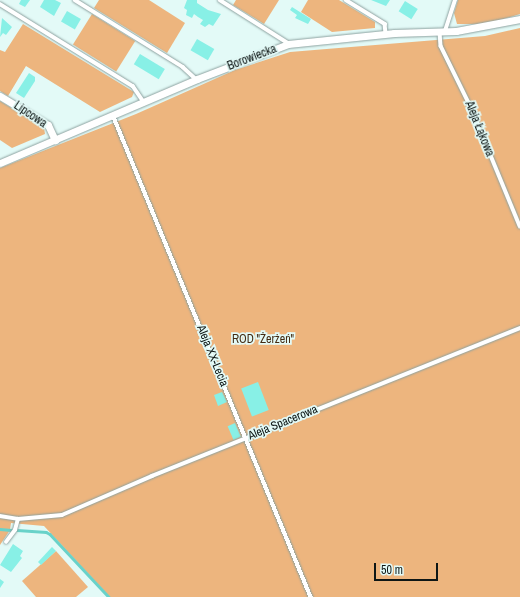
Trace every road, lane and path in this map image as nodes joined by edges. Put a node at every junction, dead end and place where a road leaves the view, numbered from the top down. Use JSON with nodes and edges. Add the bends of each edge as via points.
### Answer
{"nodes":[{"id":1,"x":75,"y":0,"type":"edge"},
{"id":2,"x":220,"y":0,"type":"edge"},
{"id":3,"x":346,"y":0,"type":"edge"},
{"id":4,"x":455,"y":0,"type":"edge"},
{"id":5,"x":0,"y":4,"type":"edge"},
{"id":6,"x":520,"y":19,"type":"edge"},
{"id":7,"x":443,"y":32,"type":"junction"},
{"id":8,"x":386,"y":34,"type":"junction"},
{"id":9,"x":288,"y":44,"type":"junction"},
{"id":10,"x":197,"y":79,"type":"junction"},
{"id":11,"x":0,"y":96,"type":"edge"},
{"id":12,"x":144,"y":102,"type":"junction"},
{"id":13,"x":113,"y":116,"type":"junction"},
{"id":14,"x":55,"y":140,"type":"junction"},
{"id":15,"x":0,"y":163,"type":"edge"},
{"id":16,"x":520,"y":226,"type":"edge"},
{"id":17,"x":520,"y":328,"type":"edge"},
{"id":18,"x":246,"y":438,"type":"junction"},
{"id":19,"x":0,"y":516,"type":"edge"},
{"id":20,"x":18,"y":519,"type":"junction"},
{"id":21,"x":6,"y":542,"type":"dead end"},
{"id":22,"x":311,"y":597,"type":"edge"}],
"edges":[{"from":1,"to":10,"type":"lane","via":[[183,67]]},
{"from":2,"to":9,"type":"lane"},
{"from":3,"to":8,"type":"lane","via":[[385,24]]},
{"from":4,"to":7,"type":"lane"},
{"from":5,"to":12,"type":"lane","via":[[133,86]]},
{"from":6,"to":7,"type":"street","name":"Borowiecka"},
{"from":7,"to":8,"type":"street","name":"Borowiecka"},
{"from":7,"to":16,"type":"lane","name":"Aleja Łąkowa","via":[[441,46],[471,107]]},
{"from":8,"to":9,"type":"street","name":"Borowiecka"},
{"from":9,"to":10,"type":"street","name":"Borowiecka"},
{"from":10,"to":12,"type":"street","name":"Borowiecka"},
{"from":11,"to":14,"type":"street","name":"Lipcowa","via":[[48,126]]},
{"from":12,"to":13,"type":"street","name":"Borowiecka"},
{"from":13,"to":14,"type":"street","name":"Borowiecka"},
{"from":13,"to":18,"type":"lane","name":"Aleja XX-Lecia"},
{"from":14,"to":15,"type":"street","name":"Borowiecka"},
{"from":17,"to":18,"type":"lane","name":"Aleja Spacerowa"},
{"from":18,"to":20,"type":"lane","name":"Aleja Spacerowa","via":[[62,515]]},
{"from":18,"to":22,"type":"lane","name":"Aleja XX-Lecia"},
{"from":19,"to":20,"type":"lane","name":"Aleja Spacerowa"},
{"from":20,"to":21,"type":"lane","via":[[15,530]]}]}
